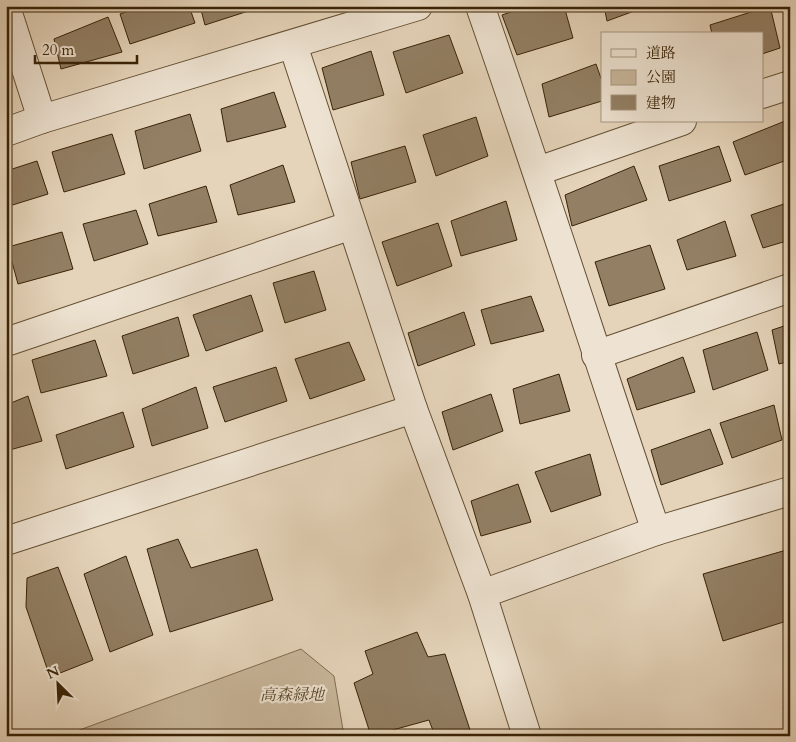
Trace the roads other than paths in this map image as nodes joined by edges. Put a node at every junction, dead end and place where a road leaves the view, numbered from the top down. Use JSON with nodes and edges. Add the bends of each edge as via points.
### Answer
{"nodes":[{"id":1,"x":418,"y":6,"type":"edge"},
{"id":2,"x":480,"y":6,"type":"edge"},
{"id":3,"x":6,"y":7,"type":"edge"},
{"id":4,"x":293,"y":44,"type":"junction"},
{"id":5,"x":790,"y":84,"type":"edge"},
{"id":6,"x":764,"y":93,"type":"edge"},
{"id":7,"x":42,"y":119,"type":"junction"},
{"id":8,"x":679,"y":122,"type":"edge"},
{"id":9,"x":6,"y":132,"type":"edge"},
{"id":10,"x":538,"y":171,"type":"junction"},
{"id":11,"x":352,"y":225,"type":"junction"},
{"id":12,"x":790,"y":288,"type":"edge"},
{"id":13,"x":6,"y":342,"type":"edge"},
{"id":14,"x":596,"y":355,"type":"junction"},
{"id":15,"x":413,"y":410,"type":"junction"},
{"id":16,"x":790,"y":490,"type":"edge"},
{"id":17,"x":656,"y":531,"type":"junction"},
{"id":18,"x":6,"y":541,"type":"edge"},
{"id":19,"x":482,"y":594,"type":"junction"},
{"id":20,"x":527,"y":736,"type":"edge"}],
"edges":[{"from":1,"to":4,"type":"street"},
{"from":2,"to":10,"type":"street"},
{"from":3,"to":7,"type":"street"},
{"from":4,"to":7,"type":"street"},
{"from":4,"to":11,"type":"street"},
{"from":5,"to":6,"type":"street"},
{"from":7,"to":9,"type":"street"},
{"from":8,"to":10,"type":"street"},
{"from":10,"to":14,"type":"street"},
{"from":11,"to":13,"type":"street"},
{"from":11,"to":15,"type":"street"},
{"from":12,"to":14,"type":"street"},
{"from":14,"to":17,"type":"street"},
{"from":15,"to":18,"type":"street"},
{"from":15,"to":19,"type":"street"},
{"from":16,"to":17,"type":"street"},
{"from":17,"to":19,"type":"street"},
{"from":19,"to":20,"type":"street"}]}
